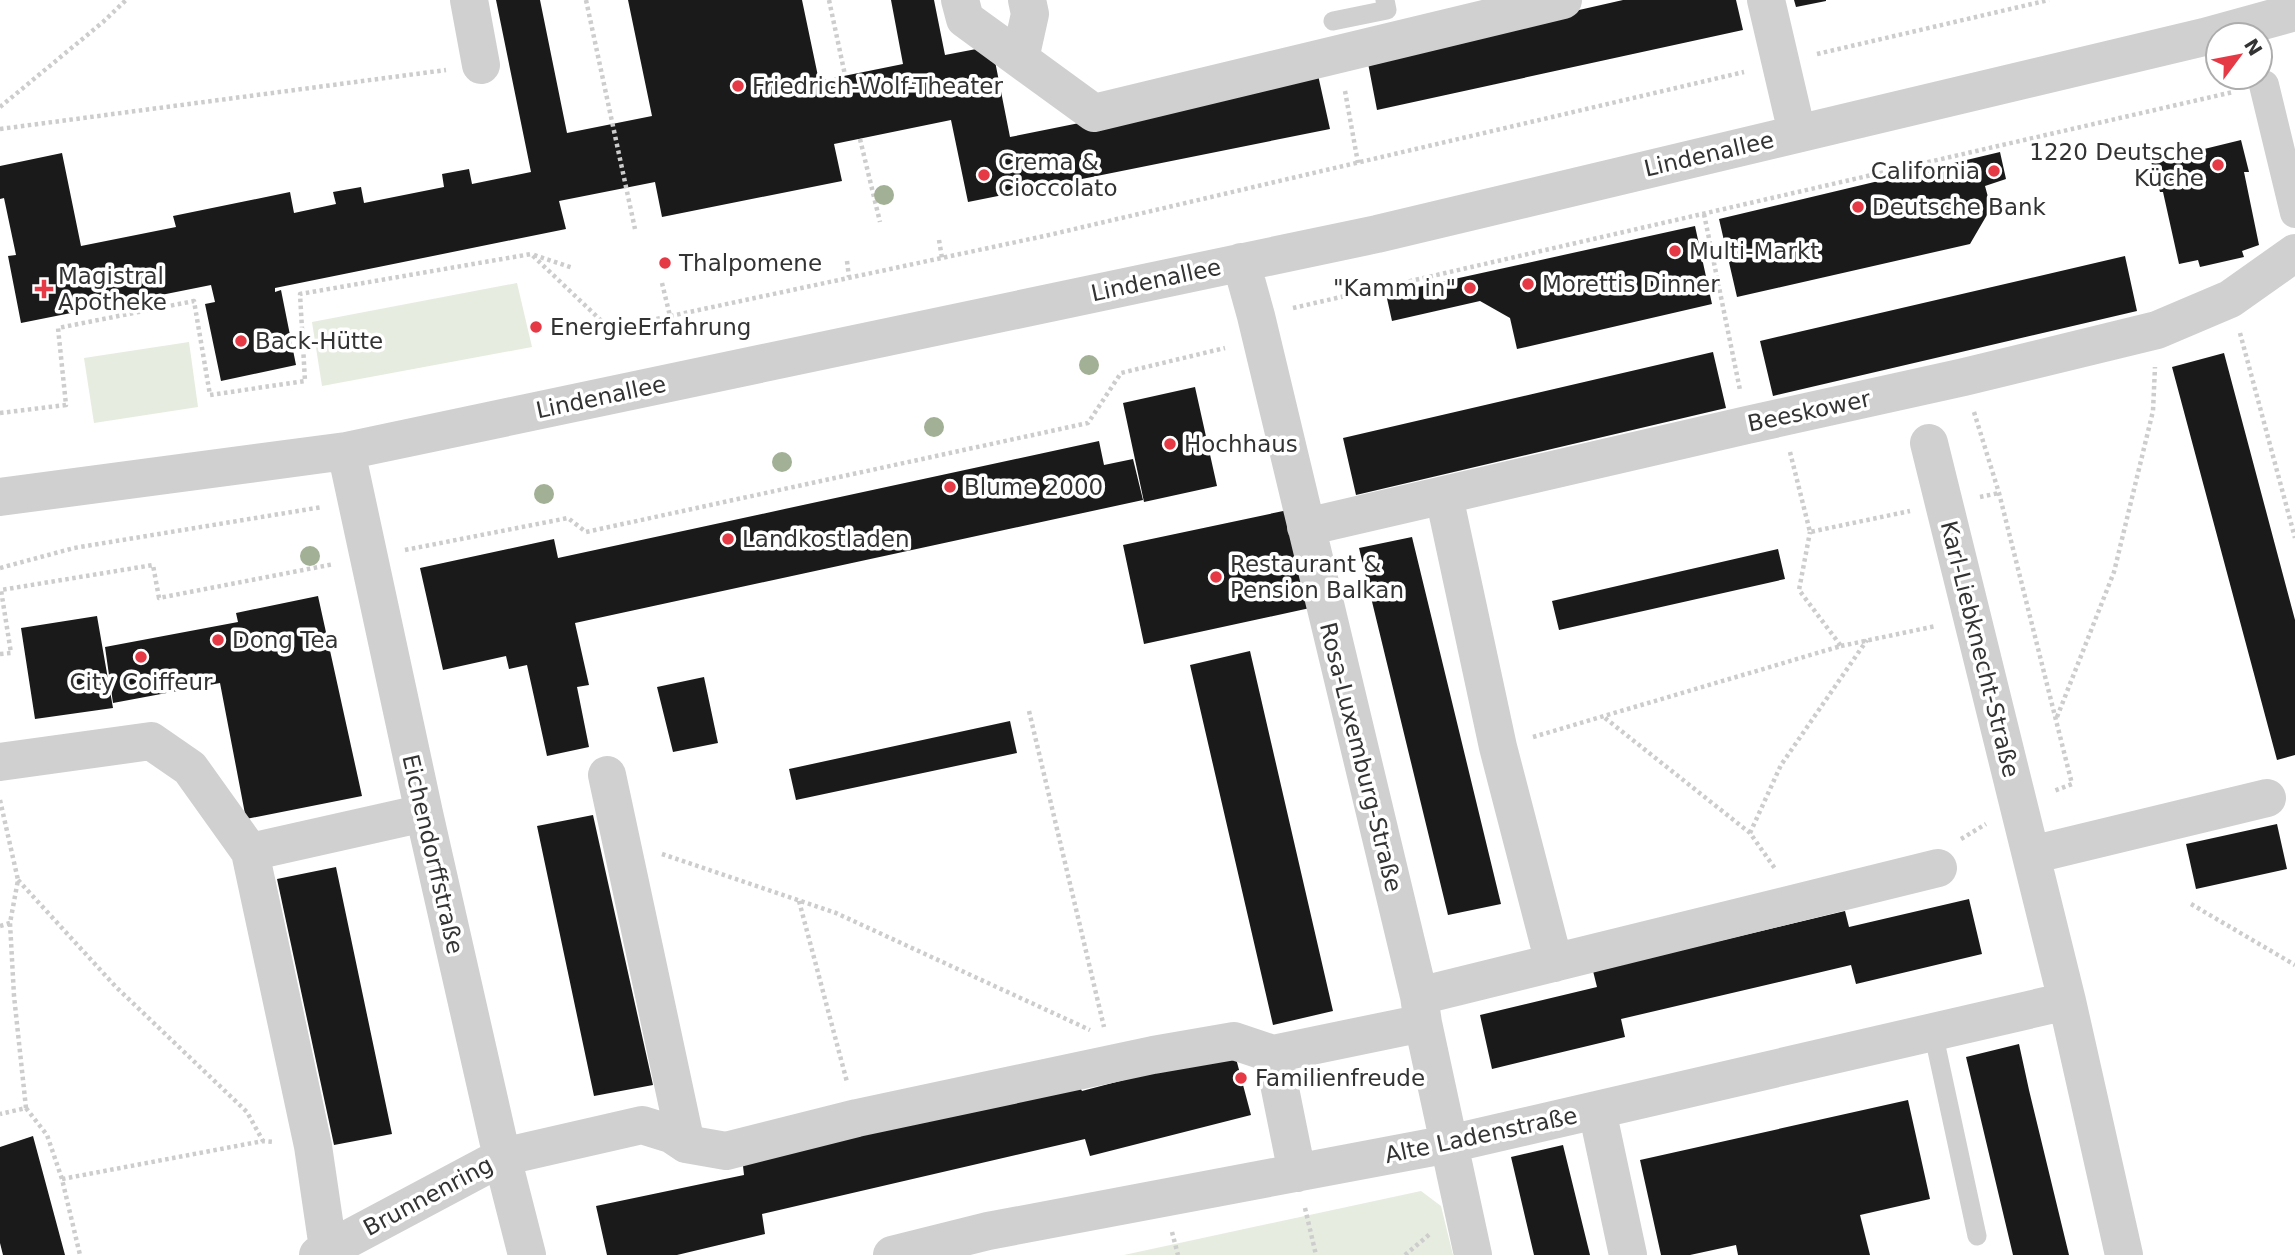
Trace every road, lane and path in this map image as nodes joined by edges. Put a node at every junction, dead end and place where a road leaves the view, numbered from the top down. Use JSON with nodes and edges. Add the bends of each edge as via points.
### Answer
{"nodes":[{"id":1,"x":126,"y":0,"type":"edge"},
{"id":2,"x":468,"y":0,"type":"edge"},
{"id":3,"x":586,"y":0,"type":"edge"},
{"id":4,"x":829,"y":0,"type":"edge"},
{"id":5,"x":960,"y":0,"type":"edge"},
{"id":6,"x":1027,"y":0,"type":"edge"},
{"id":7,"x":1385,"y":0,"type":"edge"},
{"id":8,"x":1563,"y":0,"type":"edge"},
{"id":9,"x":1766,"y":0,"type":"edge"},
{"id":10,"x":2049,"y":0,"type":"edge"},
{"id":11,"x":2295,"y":12,"type":"edge"},
{"id":12,"x":1333,"y":21,"type":"dead end"},
{"id":13,"x":1020,"y":60,"type":"junction"},
{"id":14,"x":1779,"y":63,"type":"junction"},
{"id":15,"x":481,"y":65,"type":"joint"},
{"id":16,"x":845,"y":75,"type":"dead end"},
{"id":17,"x":2238,"y":91,"type":"edge"},
{"id":18,"x":2265,"y":91,"type":"edge"},
{"id":19,"x":0,"y":107,"type":"edge"},
{"id":20,"x":0,"y":129,"type":"edge"},
{"id":21,"x":1797,"y":133,"type":"junction"},
{"id":22,"x":860,"y":139,"type":"dead end"},
{"id":23,"x":2295,"y":213,"type":"edge"},
{"id":24,"x":1704,"y":214,"type":"junction"},
{"id":25,"x":880,"y":222,"type":"dead end"},
{"id":26,"x":635,"y":229,"type":"dead end"},
{"id":27,"x":939,"y":240,"type":"dead end"},
{"id":28,"x":2295,"y":253,"type":"edge"},
{"id":29,"x":531,"y":254,"type":"junction"},
{"id":30,"x":942,"y":258,"type":"junction"},
{"id":31,"x":847,"y":261,"type":"dead end"},
{"id":32,"x":1241,"y":262,"type":"junction"},
{"id":33,"x":573,"y":268,"type":"dead end"},
{"id":34,"x":849,"y":277,"type":"junction"},
{"id":35,"x":662,"y":283,"type":"dead end"},
{"id":36,"x":2230,"y":299,"type":"junction"},
{"id":37,"x":670,"y":316,"type":"junction"},
{"id":38,"x":1256,"y":316,"type":"junction"},
{"id":39,"x":2157,"y":330,"type":"junction"},
{"id":40,"x":1964,"y":377,"type":"junction"},
{"id":41,"x":0,"y":413,"type":"edge"},
{"id":42,"x":1764,"y":421,"type":"junction"},
{"id":43,"x":1929,"y":443,"type":"dead end"},
{"id":44,"x":346,"y":451,"type":"junction"},
{"id":45,"x":2,"y":492,"type":"edge"},
{"id":46,"x":1999,"y":493,"type":"junction"},
{"id":47,"x":1444,"y":496,"type":"junction"},
{"id":48,"x":1972,"y":498,"type":"dead end"},
{"id":49,"x":356,"y":500,"type":"junction"},
{"id":50,"x":1918,"y":509,"type":"dead end"},
{"id":51,"x":1306,"y":527,"type":"junction"},
{"id":52,"x":1810,"y":532,"type":"junction"},
{"id":53,"x":2295,"y":538,"type":"edge"},
{"id":54,"x":368,"y":557,"type":"junction"},
{"id":55,"x":0,"y":568,"type":"edge"},
{"id":56,"x":1973,"y":618,"type":"junction"},
{"id":57,"x":1867,"y":640,"type":"junction"},
{"id":58,"x":1841,"y":646,"type":"junction"},
{"id":59,"x":0,"y":654,"type":"edge"},
{"id":60,"x":1029,"y":711,"type":"dead end"},
{"id":61,"x":1605,"y":718,"type":"junction"},
{"id":62,"x":2057,"y":718,"type":"junction"},
{"id":63,"x":1498,"y":747,"type":"junction"},
{"id":64,"x":0,"y":762,"type":"edge"},
{"id":65,"x":607,"y":775,"type":"dead end"},
{"id":66,"x":2072,"y":784,"type":"dead end"},
{"id":67,"x":2267,"y":798,"type":"dead end"},
{"id":68,"x":0,"y":800,"type":"edge"},
{"id":69,"x":424,"y":813,"type":"junction"},
{"id":70,"x":1750,"y":833,"type":"junction"},
{"id":71,"x":621,"y":840,"type":"junction"},
{"id":72,"x":250,"y":852,"type":"junction"},
{"id":73,"x":2031,"y":855,"type":"junction"},
{"id":74,"x":1938,"y":868,"type":"dead end"},
{"id":75,"x":19,"y":880,"type":"junction"},
{"id":76,"x":799,"y":900,"type":"junction"},
{"id":77,"x":1799,"y":902,"type":"junction"},
{"id":78,"x":2191,"y":904,"type":"dead end"},
{"id":79,"x":10,"y":923,"type":"junction"},
{"id":80,"x":0,"y":926,"type":"edge"},
{"id":81,"x":1554,"y":963,"type":"junction"},
{"id":82,"x":2295,"y":965,"type":"edge"},
{"id":83,"x":2067,"y":1001,"type":"junction"},
{"id":84,"x":1421,"y":1009,"type":"junction"},
{"id":85,"x":1933,"y":1032,"type":"junction"},
{"id":86,"x":1095,"y":1033,"type":"dead end"},
{"id":87,"x":1273,"y":1054,"type":"junction"},
{"id":88,"x":1153,"y":1055,"type":"junction"},
{"id":89,"x":26,"y":1108,"type":"junction"},
{"id":90,"x":1597,"y":1110,"type":"junction"},
{"id":91,"x":0,"y":1114,"type":"edge"},
{"id":92,"x":857,"y":1118,"type":"junction"},
{"id":93,"x":263,"y":1141,"type":"junction"},
{"id":94,"x":686,"y":1144,"type":"junction"},
{"id":95,"x":1449,"y":1144,"type":"junction"},
{"id":96,"x":313,"y":1146,"type":"junction"},
{"id":97,"x":502,"y":1157,"type":"junction"},
{"id":98,"x":1297,"y":1173,"type":"junction"},
{"id":99,"x":62,"y":1180,"type":"junction"},
{"id":100,"x":1977,"y":1236,"type":"dead end"},
{"id":101,"x":325,"y":1253,"type":"edge"},
{"id":102,"x":80,"y":1255,"type":"edge"},
{"id":103,"x":527,"y":1255,"type":"edge"},
{"id":104,"x":892,"y":1255,"type":"edge"},
{"id":105,"x":1316,"y":1255,"type":"edge"},
{"id":106,"x":1473,"y":1255,"type":"edge"},
{"id":107,"x":1628,"y":1255,"type":"edge"},
{"id":108,"x":2124,"y":1255,"type":"edge"}],
"edges":[{"from":1,"to":19,"type":"path"},
{"from":2,"to":15,"type":"street"},
{"from":3,"to":26,"type":"path"},
{"from":4,"to":16,"type":"path"},
{"from":5,"to":13,"type":"street","via":[[965,19]]},
{"from":6,"to":13,"type":"street","via":[[1030,14]]},
{"from":7,"to":12,"type":"lane","via":[[1387,10]]},
{"from":8,"to":13,"type":"street","via":[[1094,113]]},
{"from":9,"to":14,"type":"street"},
{"from":10,"to":14,"type":"path"},
{"from":11,"to":21,"type":"street","name":"Lindenallee"},
{"from":14,"to":21,"type":"street"},
{"from":14,"to":30,"type":"path"},
{"from":15,"to":20,"type":"path"},
{"from":17,"to":24,"type":"path"},
{"from":18,"to":23,"type":"street"},
{"from":21,"to":32,"type":"street","name":"Lindenallee"},
{"from":22,"to":25,"type":"path"},
{"from":24,"to":38,"type":"path"},
{"from":24,"to":42,"type":"path"},
{"from":27,"to":30,"type":"path"},
{"from":28,"to":36,"type":"street","name":"Beeskower"},
{"from":29,"to":33,"type":"path"},
{"from":29,"to":37,"type":"path","via":[[610,329]]},
{"from":29,"to":41,"type":"path","via":[[300,293],[305,381],[210,395],[194,301],[58,328],[66,405]]},
{"from":30,"to":34,"type":"path"},
{"from":31,"to":34,"type":"path"},
{"from":32,"to":38,"type":"street","name":"Rosa-Luxemburg-Straße"},
{"from":32,"to":44,"type":"street","name":"Lindenallee"},
{"from":34,"to":37,"type":"path"},
{"from":35,"to":37,"type":"path"},
{"from":36,"to":39,"type":"street","name":"Beeskower"},
{"from":36,"to":53,"type":"path"},
{"from":38,"to":51,"type":"street","name":"Rosa-Luxemburg-Straße"},
{"from":38,"to":54,"type":"path","via":[[1224,349],[1121,373],[1088,423],[586,532],[568,518]]},
{"from":39,"to":40,"type":"street","name":"Beeskower"},
{"from":39,"to":62,"type":"path","via":[[2153,411],[2114,572]]},
{"from":40,"to":42,"type":"street","name":"Beeskower"},
{"from":40,"to":46,"type":"path"},
{"from":42,"to":47,"type":"street","name":"Beeskower"},
{"from":42,"to":52,"type":"path"},
{"from":43,"to":56,"type":"street","name":"Karl-Liebknecht-Straße"},
{"from":44,"to":45,"type":"street","name":"Lindenallee"},
{"from":44,"to":49,"type":"street","name":"Eichendorffstraße"},
{"from":46,"to":48,"type":"path"},
{"from":46,"to":62,"type":"path"},
{"from":47,"to":51,"type":"street","name":"Beeskower"},
{"from":47,"to":63,"type":"street"},
{"from":49,"to":54,"type":"street","name":"Eichendorffstraße"},
{"from":49,"to":55,"type":"path","via":[[74,548]]},
{"from":50,"to":52,"type":"path"},
{"from":51,"to":84,"type":"street","name":"Rosa-Luxemburg-Straße"},
{"from":52,"to":58,"type":"path","via":[[1799,590]]},
{"from":54,"to":59,"type":"path","via":[[159,598],[153,565],[1,590],[11,653]]},
{"from":54,"to":69,"type":"street","name":"Eichendorffstraße"},
{"from":56,"to":57,"type":"path"},
{"from":56,"to":73,"type":"street","name":"Karl-Liebknecht-Straße"},
{"from":57,"to":58,"type":"path"},
{"from":57,"to":70,"type":"path","via":[[1781,765]]},
{"from":58,"to":61,"type":"path"},
{"from":60,"to":88,"type":"path","via":[[1107,1038]]},
{"from":61,"to":63,"type":"path"},
{"from":61,"to":70,"type":"path"},
{"from":62,"to":66,"type":"path"},
{"from":63,"to":81,"type":"street"},
{"from":64,"to":72,"type":"street","via":[[151,741],[190,768]]},
{"from":65,"to":71,"type":"street"},
{"from":67,"to":73,"type":"street"},
{"from":68,"to":75,"type":"path"},
{"from":69,"to":72,"type":"street"},
{"from":69,"to":97,"type":"street","name":"Eichendorffstraße"},
{"from":70,"to":77,"type":"path"},
{"from":71,"to":76,"type":"path"},
{"from":71,"to":94,"type":"street"},
{"from":72,"to":96,"type":"street"},
{"from":73,"to":83,"type":"street","name":"Karl-Liebknecht-Straße"},
{"from":74,"to":77,"type":"street"},
{"from":75,"to":79,"type":"path"},
{"from":75,"to":93,"type":"path","via":[[116,987],[247,1112]]},
{"from":76,"to":86,"type":"path"},
{"from":76,"to":92,"type":"path"},
{"from":77,"to":81,"type":"street"},
{"from":78,"to":82,"type":"path"},
{"from":79,"to":80,"type":"path"},
{"from":79,"to":89,"type":"path"},
{"from":81,"to":84,"type":"street"},
{"from":83,"to":85,"type":"street","name":"Alte Ladenstraße"},
{"from":83,"to":108,"type":"street","name":"Karl-Liebknecht-Straße"},
{"from":84,"to":87,"type":"street"},
{"from":84,"to":95,"type":"street","name":"Rosa-Luxemburg-Straße"},
{"from":85,"to":90,"type":"street","name":"Alte Ladenstraße"},
{"from":85,"to":100,"type":"lane"},
{"from":87,"to":88,"type":"street","name":"Brunnenring","via":[[1234,1041]]},
{"from":87,"to":98,"type":"street"},
{"from":88,"to":92,"type":"street","name":"Brunnenring"},
{"from":89,"to":91,"type":"path"},
{"from":89,"to":99,"type":"path","via":[[47,1135]]},
{"from":90,"to":95,"type":"street","name":"Alte Ladenstraße"},
{"from":90,"to":107,"type":"street"},
{"from":92,"to":94,"type":"street","name":"Brunnenring","via":[[726,1152]]},
{"from":93,"to":96,"type":"path"},
{"from":93,"to":99,"type":"path"},
{"from":94,"to":97,"type":"street","name":"Brunnenring","via":[[642,1125]]},
{"from":95,"to":98,"type":"street","name":"Alte Ladenstraße"},
{"from":95,"to":106,"type":"street","name":"Rosa-Luxemburg-Straße"},
{"from":96,"to":101,"type":"street"},
{"from":97,"to":101,"type":"street","name":"Brunnenring"},
{"from":97,"to":103,"type":"street","name":"Eichendorffstraße"},
{"from":98,"to":104,"type":"street","name":"Alte Ladenstraße","via":[[988,1230]]},
{"from":98,"to":105,"type":"path"},
{"from":99,"to":102,"type":"path"}]}
